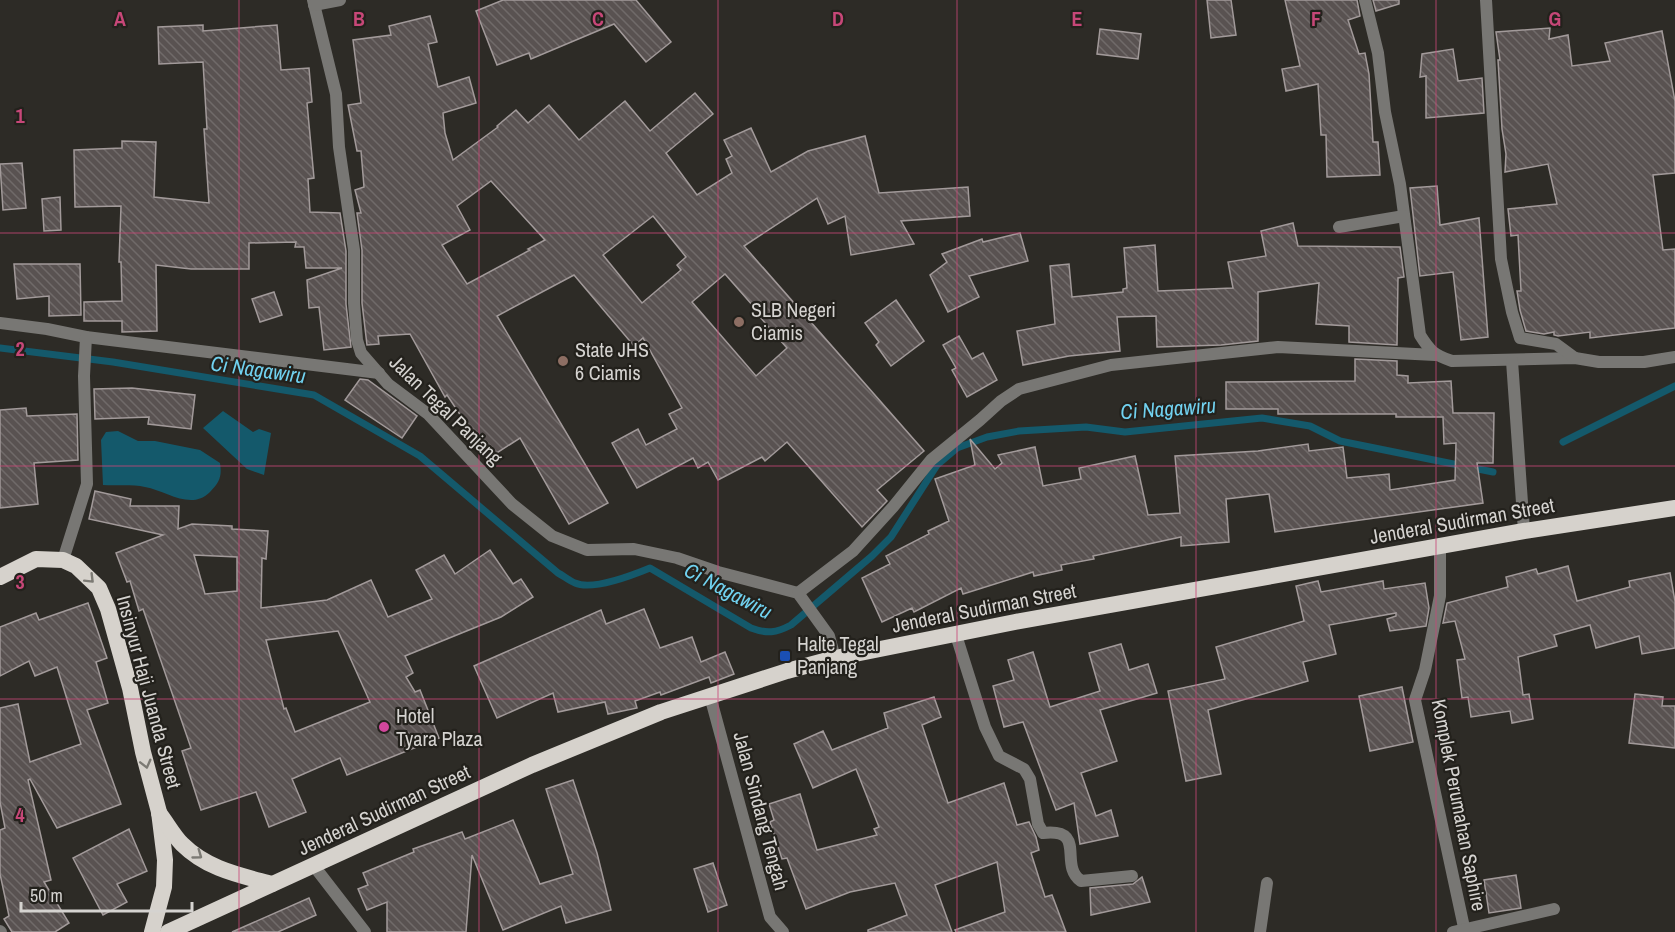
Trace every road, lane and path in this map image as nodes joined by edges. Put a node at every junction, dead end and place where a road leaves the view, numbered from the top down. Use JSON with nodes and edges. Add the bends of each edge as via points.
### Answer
{"nodes":[{"id":1,"x":340,"y":0,"type":"edge"},
{"id":2,"x":1365,"y":0,"type":"edge"},
{"id":3,"x":1486,"y":0,"type":"edge"},
{"id":4,"x":313,"y":2,"type":"edge"},
{"id":5,"x":1404,"y":216,"type":"junction"},
{"id":6,"x":1339,"y":227,"type":"dead end"},
{"id":7,"x":0,"y":322,"type":"edge"},
{"id":8,"x":86,"y":341,"type":"junction"},
{"id":9,"x":1435,"y":355,"type":"junction"},
{"id":10,"x":1675,"y":357,"type":"edge"},
{"id":11,"x":1575,"y":358,"type":"junction"},
{"id":12,"x":1512,"y":361,"type":"junction"},
{"id":13,"x":379,"y":373,"type":"junction"},
{"id":14,"x":1675,"y":508,"type":"edge"},
{"id":15,"x":1524,"y":531,"type":"junction"},
{"id":16,"x":1440,"y":546,"type":"junction"},
{"id":17,"x":63,"y":560,"type":"junction"},
{"id":18,"x":0,"y":578,"type":"edge"},
{"id":19,"x":798,"y":593,"type":"junction"},
{"id":20,"x":956,"y":635,"type":"junction"},
{"id":21,"x":835,"y":658,"type":"junction"},
{"id":22,"x":710,"y":696,"type":"junction"},
{"id":23,"x":159,"y":812,"type":"junction"},
{"id":24,"x":314,"y":866,"type":"junction"},
{"id":25,"x":1132,"y":876,"type":"dead end"},
{"id":26,"x":1267,"y":883,"type":"dead end"},
{"id":27,"x":272,"y":884,"type":"junction"},
{"id":28,"x":1554,"y":909,"type":"dead end"},
{"id":29,"x":1461,"y":931,"type":"edge"},
{"id":30,"x":152,"y":932,"type":"edge"},
{"id":31,"x":168,"y":932,"type":"edge"},
{"id":32,"x":365,"y":932,"type":"edge"},
{"id":33,"x":783,"y":932,"type":"edge"},
{"id":34,"x":1260,"y":932,"type":"edge"}],
"edges":[{"from":1,"to":4,"type":"street"},
{"from":2,"to":5,"type":"street","via":[[1378,52]]},
{"from":3,"to":11,"type":"street","via":[[1501,259],[1512,312],[1520,338],[1556,344]]},
{"from":4,"to":13,"type":"street","name":"Jalan Tegal Panjang","via":[[336,94],[339,147],[354,250],[357,340],[361,353]]},
{"from":5,"to":6,"type":"street"},
{"from":5,"to":9,"type":"street","via":[[1420,335]]},
{"from":7,"to":8,"type":"street"},
{"from":8,"to":13,"type":"street"},
{"from":8,"to":17,"type":"street","via":[[87,484]]},
{"from":9,"to":12,"type":"street","via":[[1452,361]]},
{"from":9,"to":19,"type":"street","via":[[1278,347],[1111,365],[1019,389],[930,460],[853,551]]},
{"from":10,"to":11,"type":"street","via":[[1633,362]]},
{"from":11,"to":12,"type":"street"},
{"from":12,"to":15,"type":"street"},
{"from":13,"to":19,"type":"street","name":"Jalan Tegal Panjang","via":[[428,414],[512,504],[552,536],[587,550],[634,549],[677,558]]},
{"from":14,"to":15,"type":"highway","name":"Jenderal Sudirman Street"},
{"from":15,"to":16,"type":"highway","name":"Jenderal Sudirman Street"},
{"from":16,"to":20,"type":"highway","name":"Jenderal Sudirman Street"},
{"from":16,"to":29,"type":"street","name":"Komplek Perumahan Saphire","via":[[1440,596],[1415,700]]},
{"from":17,"to":18,"type":"highway","via":[[36,559]]},
{"from":17,"to":23,"type":"highway","name":"Insinyur Haji Juanda Street","one_way":true,"via":[[76,566],[99,588],[108,609]]},
{"from":19,"to":21,"type":"street","via":[[829,636]]},
{"from":20,"to":21,"type":"highway","name":"Jenderal Sudirman Street"},
{"from":20,"to":25,"type":"street","via":[[985,727],[999,756],[1024,769],[1030,779],[1038,824],[1044,833],[1057,831],[1069,839],[1070,860],[1077,879]]},
{"from":21,"to":22,"type":"highway","name":"Jenderal Sudirman Street"},
{"from":22,"to":24,"type":"highway","name":"Jenderal Sudirman Street","via":[[532,765]]},
{"from":22,"to":33,"type":"street","name":"Jalan Sindang Tengah","via":[[770,916]]},
{"from":23,"to":27,"type":"highway","one_way":true,"via":[[182,844],[204,860],[222,871]]},
{"from":23,"to":30,"type":"highway","name":"Insinyur Haji Juanda Street","via":[[164,887]]},
{"from":24,"to":27,"type":"highway","name":"Jenderal Sudirman Street"},
{"from":24,"to":32,"type":"street"},
{"from":26,"to":34,"type":"street"},
{"from":27,"to":31,"type":"highway","name":"Jenderal Sudirman Street"},
{"from":28,"to":29,"type":"street","name":"Komplek Perumahan Saphire"}]}
